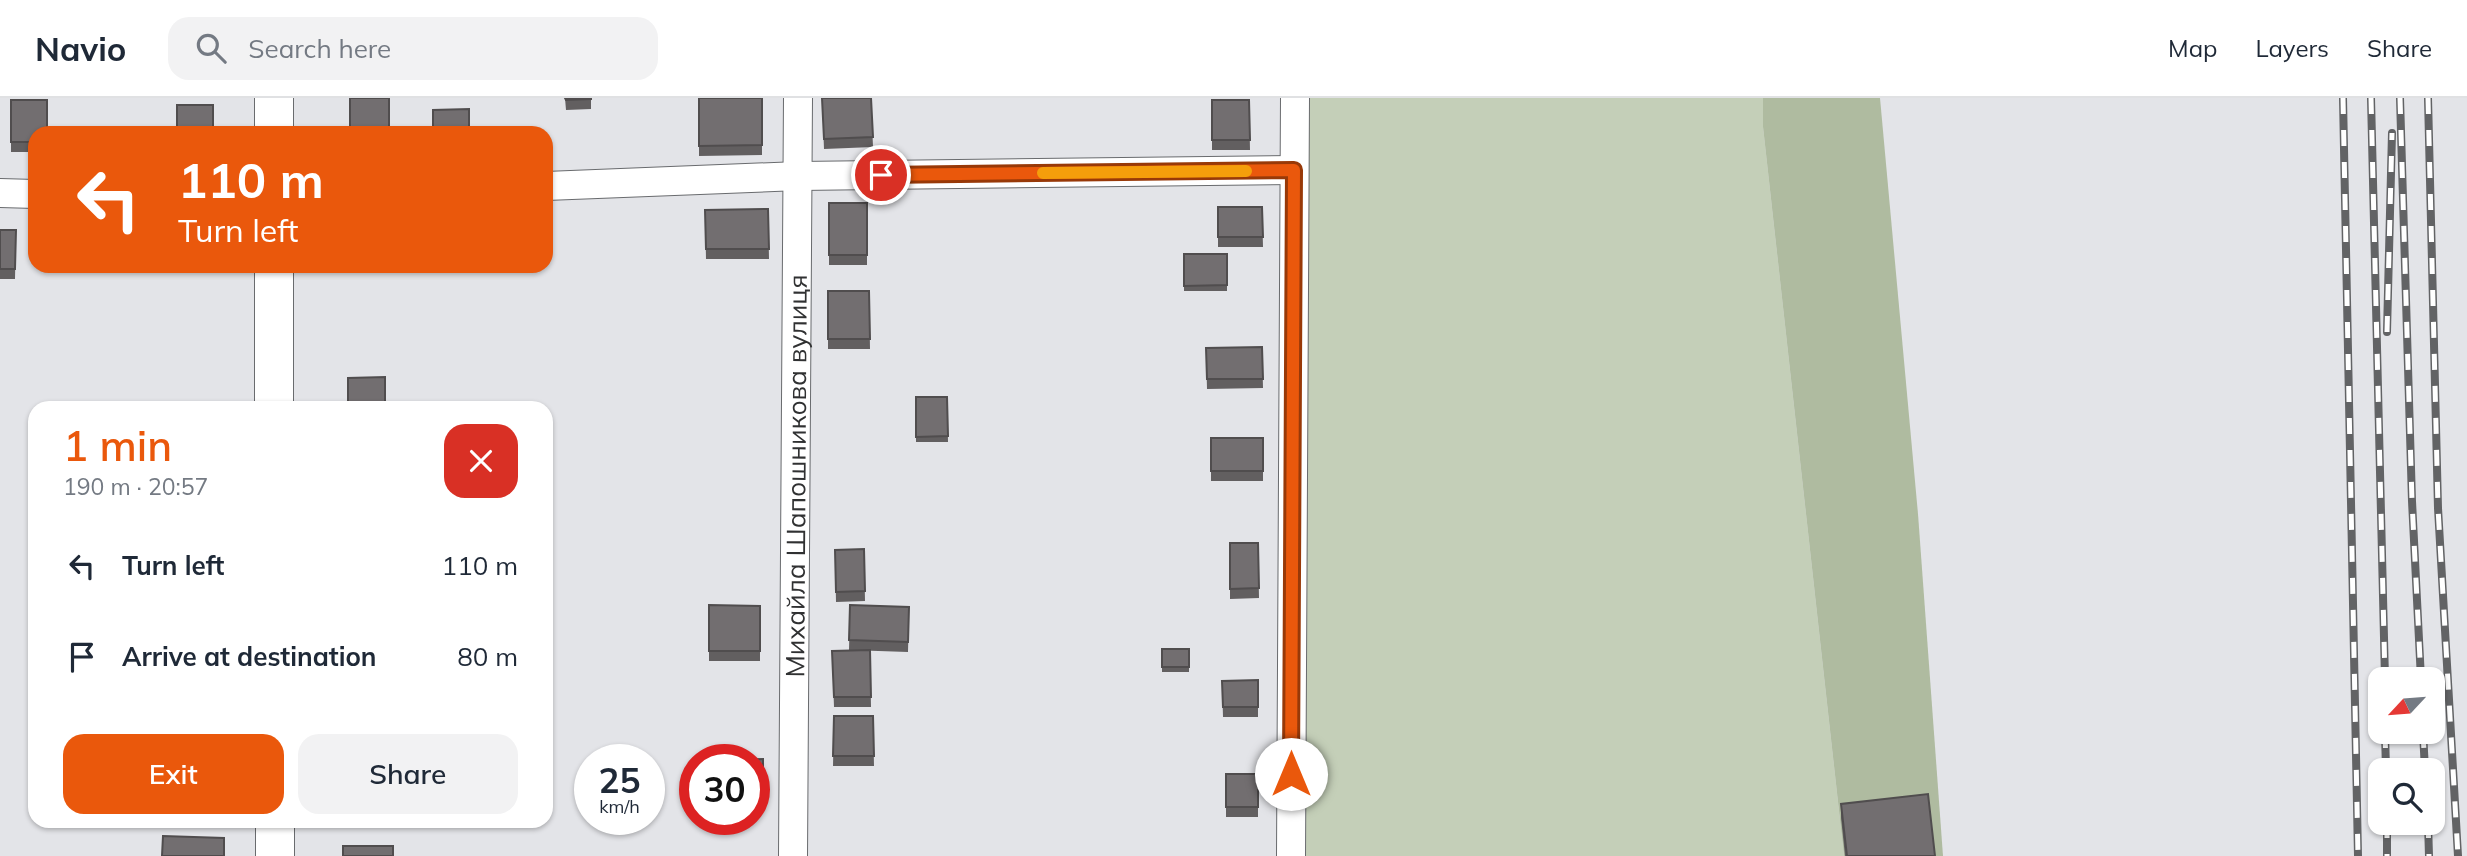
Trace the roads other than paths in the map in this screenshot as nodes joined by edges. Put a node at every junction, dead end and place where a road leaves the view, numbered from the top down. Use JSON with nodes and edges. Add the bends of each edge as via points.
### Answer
{"nodes":[{"id":1,"x":274,"y":98,"type":"edge"},
{"id":2,"x":798,"y":98,"type":"edge"},
{"id":3,"x":1295,"y":98,"type":"edge"},
{"id":4,"x":274,"y":126,"type":"edge"},
{"id":5,"x":1294,"y":170,"type":"junction"},
{"id":6,"x":799,"y":176,"type":"junction"},
{"id":7,"x":553,"y":187,"type":"edge"},
{"id":8,"x":0,"y":193,"type":"edge"},
{"id":9,"x":28,"y":194,"type":"edge"},
{"id":10,"x":274,"y":273,"type":"edge"},
{"id":11,"x":274,"y":401,"type":"edge"},
{"id":12,"x":275,"y":828,"type":"edge"},
{"id":13,"x":275,"y":856,"type":"edge"},
{"id":14,"x":793,"y":856,"type":"edge"},
{"id":15,"x":1291,"y":856,"type":"edge"}],
"edges":[{"from":1,"to":4,"type":"main road"},
{"from":2,"to":6,"type":"street","name":"Михайла Шапошникова вулиця"},
{"from":3,"to":5,"type":"street"},
{"from":5,"to":6,"type":"street"},
{"from":5,"to":15,"type":"street"},
{"from":6,"to":7,"type":"street"},
{"from":6,"to":14,"type":"street","name":"Михайла Шапошникова вулиця"},
{"from":8,"to":9,"type":"street"},
{"from":10,"to":11,"type":"main road"},
{"from":12,"to":13,"type":"main road"}]}
